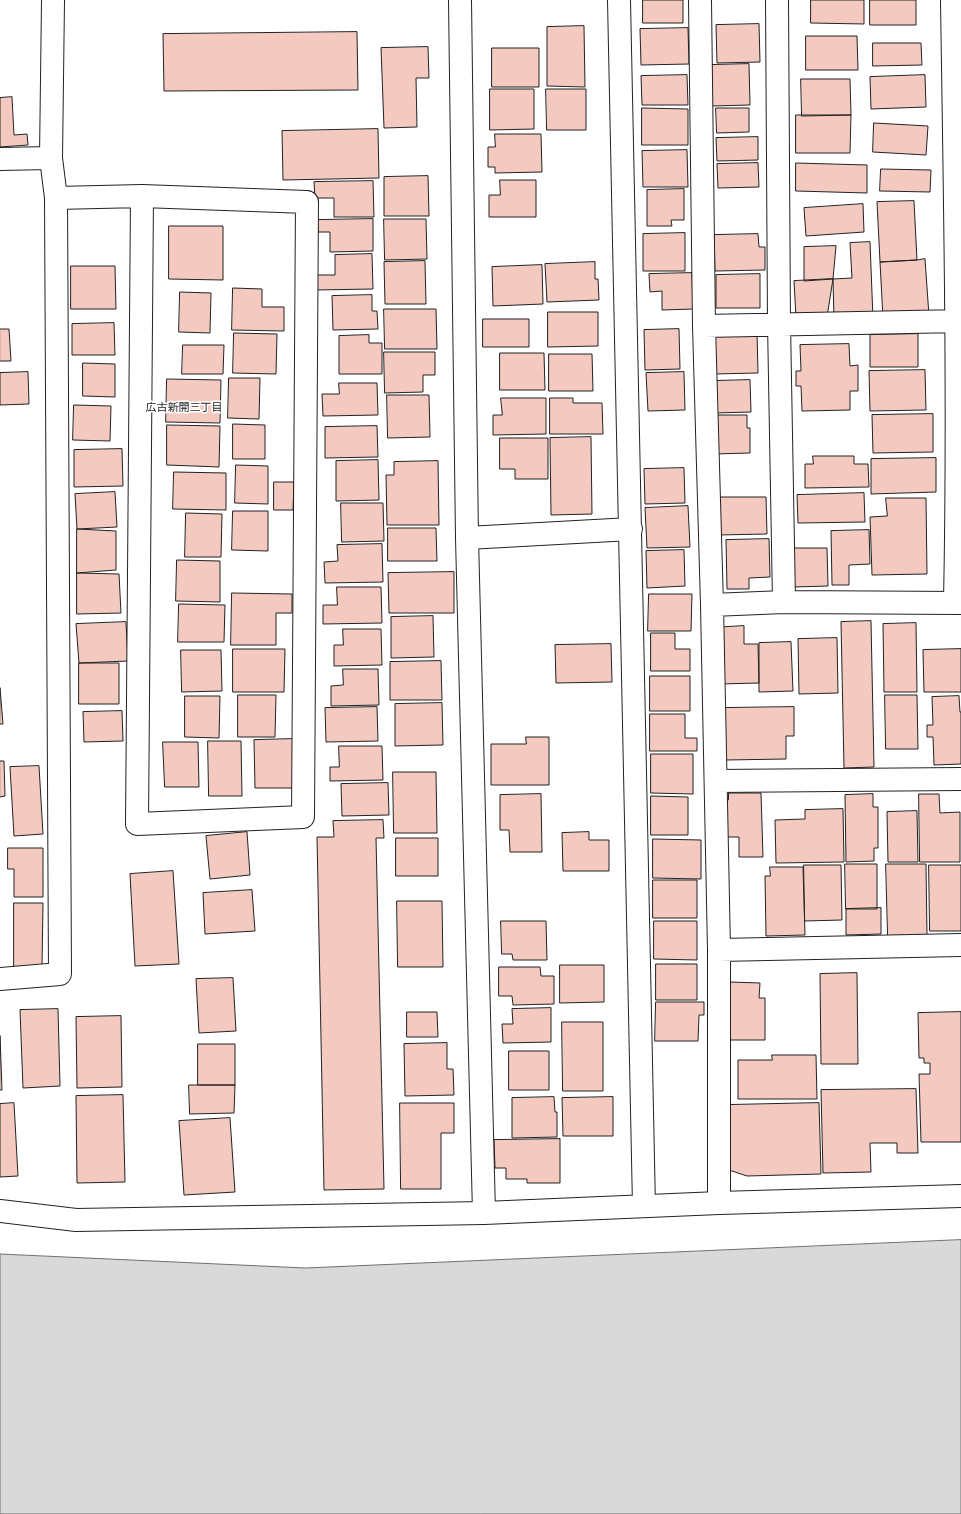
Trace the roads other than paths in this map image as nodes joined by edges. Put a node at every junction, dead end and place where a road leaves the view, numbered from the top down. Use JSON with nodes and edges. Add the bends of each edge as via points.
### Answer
{"nodes":[{"id":1,"x":53,"y":0,"type":"edge"},
{"id":2,"x":460,"y":0,"type":"edge"},
{"id":3,"x":619,"y":0,"type":"edge"},
{"id":4,"x":700,"y":0,"type":"edge"},
{"id":5,"x":777,"y":0,"type":"edge"},
{"id":6,"x":952,"y":0,"type":"edge"},
{"id":7,"x":51,"y":158,"type":"junction"},
{"id":8,"x":0,"y":159,"type":"edge"},
{"id":9,"x":142,"y":196,"type":"junction"},
{"id":10,"x":56,"y":198,"type":"junction"},
{"id":11,"x":959,"y":321,"type":"edge"},
{"id":12,"x":779,"y":323,"type":"junction"},
{"id":13,"x":704,"y":326,"type":"junction"},
{"id":14,"x":631,"y":529,"type":"junction"},
{"id":15,"x":467,"y":538,"type":"junction"},
{"id":16,"x":784,"y":602,"type":"junction"},
{"id":17,"x":958,"y":603,"type":"edge"},
{"id":18,"x":712,"y":605,"type":"junction"},
{"id":19,"x":961,"y":779,"type":"edge"},
{"id":20,"x":716,"y":781,"type":"junction"},
{"id":21,"x":961,"y":945,"type":"edge"},
{"id":22,"x":719,"y":950,"type":"junction"},
{"id":23,"x":0,"y":979,"type":"edge"},
{"id":24,"x":961,"y":1196,"type":"edge"},
{"id":25,"x":719,"y":1203,"type":"junction"},
{"id":26,"x":644,"y":1206,"type":"junction"},
{"id":27,"x":0,"y":1211,"type":"edge"},
{"id":28,"x":484,"y":1214,"type":"junction"}],
"edges":[{"from":1,"to":7,"type":"street"},
{"from":2,"to":15,"type":"street"},
{"from":3,"to":14,"type":"street"},
{"from":4,"to":13,"type":"street"},
{"from":5,"to":12,"type":"street"},
{"from":6,"to":11,"type":"street"},
{"from":7,"to":8,"type":"street"},
{"from":7,"to":10,"type":"street"},
{"from":9,"to":9,"type":"street","via":[[307,202],[303,817],[137,824]]},
{"from":9,"to":10,"type":"street"},
{"from":10,"to":23,"type":"street","via":[[60,974]]},
{"from":11,"to":12,"type":"street"},
{"from":11,"to":17,"type":"street"},
{"from":12,"to":13,"type":"street"},
{"from":12,"to":16,"type":"street"},
{"from":13,"to":18,"type":"street"},
{"from":14,"to":15,"type":"street"},
{"from":14,"to":26,"type":"street"},
{"from":15,"to":28,"type":"street"},
{"from":16,"to":17,"type":"street"},
{"from":16,"to":18,"type":"street"},
{"from":18,"to":20,"type":"street"},
{"from":19,"to":20,"type":"street"},
{"from":20,"to":22,"type":"street"},
{"from":21,"to":22,"type":"street"},
{"from":22,"to":25,"type":"street"},
{"from":24,"to":25,"type":"street"},
{"from":25,"to":26,"type":"street"},
{"from":26,"to":28,"type":"street"},
{"from":27,"to":28,"type":"street","via":[[76,1220]]}]}
